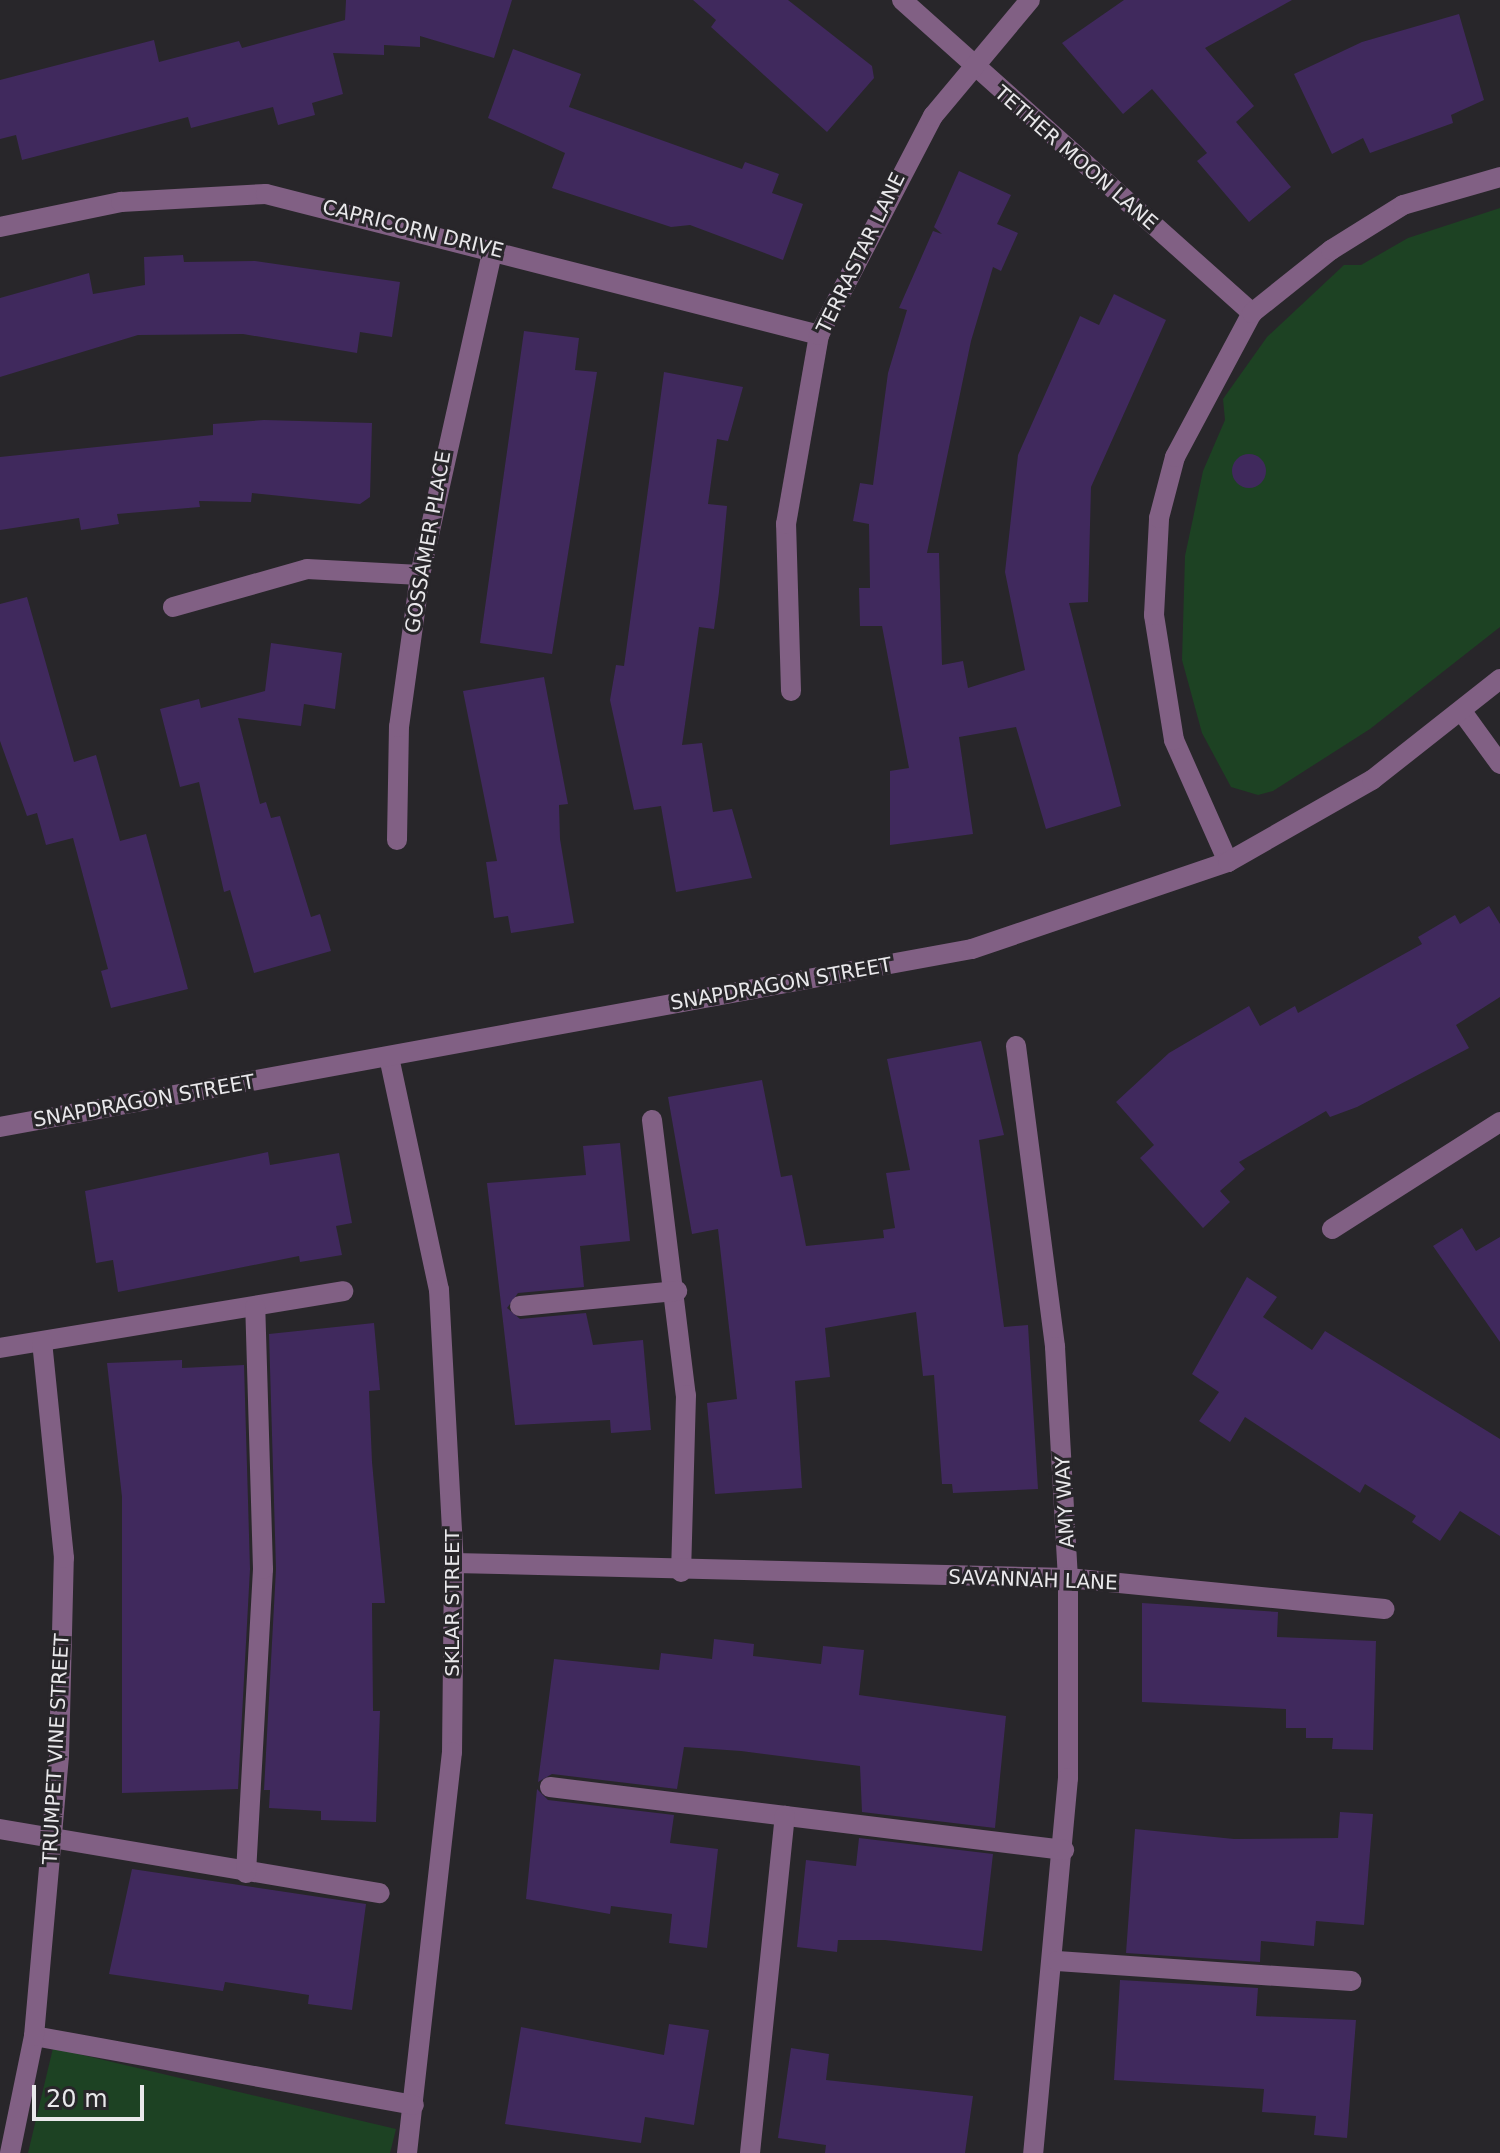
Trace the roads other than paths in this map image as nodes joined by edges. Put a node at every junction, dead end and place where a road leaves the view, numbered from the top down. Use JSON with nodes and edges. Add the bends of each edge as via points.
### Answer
{"nodes":[{"id":1,"x":902,"y":0,"type":"edge"},
{"id":2,"x":1030,"y":0,"type":"edge"},
{"id":3,"x":971,"y":66,"type":"junction"},
{"id":4,"x":1500,"y":177,"type":"edge"},
{"id":5,"x":0,"y":227,"type":"edge"},
{"id":6,"x":493,"y":249,"type":"junction"},
{"id":7,"x":1252,"y":313,"type":"junction"},
{"id":8,"x":819,"y":335,"type":"junction"},
{"id":9,"x":420,"y":575,"type":"junction"},
{"id":10,"x":173,"y":607,"type":"dead end"},
{"id":11,"x":1500,"y":679,"type":"edge"},
{"id":12,"x":791,"y":691,"type":"dead end"},
{"id":13,"x":1463,"y":713,"type":"junction"},
{"id":14,"x":1500,"y":764,"type":"edge"},
{"id":15,"x":397,"y":840,"type":"dead end"},
{"id":16,"x":1228,"y":862,"type":"junction"},
{"id":17,"x":1016,"y":1046,"type":"dead end"},
{"id":18,"x":389,"y":1057,"type":"junction"},
{"id":19,"x":652,"y":1120,"type":"dead end"},
{"id":20,"x":1500,"y":1122,"type":"edge"},
{"id":21,"x":0,"y":1127,"type":"edge"},
{"id":22,"x":1332,"y":1229,"type":"dead end"},
{"id":23,"x":343,"y":1291,"type":"dead end"},
{"id":24,"x":677,"y":1291,"type":"junction"},
{"id":25,"x":520,"y":1306,"type":"dead end"},
{"id":26,"x":255,"y":1307,"type":"junction"},
{"id":27,"x":42,"y":1342,"type":"junction"},
{"id":28,"x":0,"y":1348,"type":"edge"},
{"id":29,"x":454,"y":1563,"type":"junction"},
{"id":30,"x":681,"y":1572,"type":"junction"},
{"id":31,"x":1068,"y":1578,"type":"junction"},
{"id":32,"x":1384,"y":1609,"type":"dead end"},
{"id":33,"x":550,"y":1787,"type":"dead end"},
{"id":34,"x":785,"y":1816,"type":"junction"},
{"id":35,"x":0,"y":1829,"type":"edge"},
{"id":36,"x":54,"y":1836,"type":"junction"},
{"id":37,"x":1064,"y":1850,"type":"junction"},
{"id":38,"x":246,"y":1873,"type":"junction"},
{"id":39,"x":380,"y":1893,"type":"dead end"},
{"id":40,"x":1057,"y":1961,"type":"junction"},
{"id":41,"x":1351,"y":1981,"type":"dead end"},
{"id":42,"x":34,"y":2036,"type":"junction"},
{"id":43,"x":414,"y":2105,"type":"junction"},
{"id":44,"x":10,"y":2153,"type":"edge"},
{"id":45,"x":407,"y":2153,"type":"edge"},
{"id":46,"x":750,"y":2153,"type":"edge"},
{"id":47,"x":1033,"y":2153,"type":"edge"}],
"edges":[{"from":1,"to":3,"type":"street","name":"TETHER MOON LANE"},
{"from":2,"to":3,"type":"street","name":"TERRASTAR LANE"},
{"from":3,"to":7,"type":"street","name":"TETHER MOON LANE"},
{"from":3,"to":8,"type":"street","name":"TERRASTAR LANE","via":[[883,201]]},
{"from":4,"to":7,"type":"street","via":[[1403,205],[1331,250]]},
{"from":5,"to":6,"type":"street","name":"CAPRICORN DRIVE","via":[[121,202],[266,194]]},
{"from":6,"to":8,"type":"street","name":"CAPRICORN DRIVE"},
{"from":6,"to":9,"type":"street","name":"GOSSAMER PLACE"},
{"from":7,"to":16,"type":"street","via":[[1175,457],[1159,518],[1154,615],[1174,740]]},
{"from":8,"to":12,"type":"street","name":"TERRASTAR LANE","via":[[786,524]]},
{"from":9,"to":10,"type":"street","via":[[307,569]]},
{"from":9,"to":15,"type":"street","name":"GOSSAMER PLACE","via":[[399,727]]},
{"from":11,"to":13,"type":"street","name":"SNAPDRAGON STREET"},
{"from":13,"to":14,"type":"street"},
{"from":13,"to":16,"type":"street","name":"SNAPDRAGON STREET","via":[[1372,780]]},
{"from":16,"to":18,"type":"street","name":"SNAPDRAGON STREET","via":[[972,949]]},
{"from":17,"to":31,"type":"street","name":"AMY WAY","via":[[1055,1347]]},
{"from":18,"to":21,"type":"street","name":"SNAPDRAGON STREET"},
{"from":18,"to":29,"type":"street","name":"SKLAR STREET","via":[[439,1290]]},
{"from":19,"to":24,"type":"street"},
{"from":20,"to":22,"type":"street"},
{"from":23,"to":26,"type":"street"},
{"from":24,"to":25,"type":"street"},
{"from":24,"to":30,"type":"street","via":[[686,1395]]},
{"from":26,"to":27,"type":"street"},
{"from":26,"to":38,"type":"street","via":[[263,1569]]},
{"from":27,"to":28,"type":"street"},
{"from":27,"to":36,"type":"street","name":"TRUMPET VINE STREET","via":[[64,1558]]},
{"from":29,"to":30,"type":"street","name":"SAVANNAH LANE"},
{"from":29,"to":43,"type":"street","name":"SKLAR STREET","via":[[452,1752]]},
{"from":30,"to":31,"type":"street","name":"SAVANNAH LANE"},
{"from":31,"to":32,"type":"street","name":"SAVANNAH LANE"},
{"from":31,"to":37,"type":"street","name":"AMY WAY"},
{"from":33,"to":34,"type":"street"},
{"from":34,"to":37,"type":"street"},
{"from":34,"to":46,"type":"street"},
{"from":35,"to":36,"type":"street"},
{"from":36,"to":38,"type":"street"},
{"from":36,"to":42,"type":"street","name":"TRUMPET VINE STREET"},
{"from":37,"to":40,"type":"street","name":"AMY WAY"},
{"from":38,"to":39,"type":"street"},
{"from":40,"to":41,"type":"street"},
{"from":40,"to":47,"type":"street","name":"AMY WAY"},
{"from":42,"to":43,"type":"street"},
{"from":42,"to":44,"type":"street","name":"TRUMPET VINE STREET"},
{"from":43,"to":45,"type":"street","name":"SKLAR STREET"}]}
